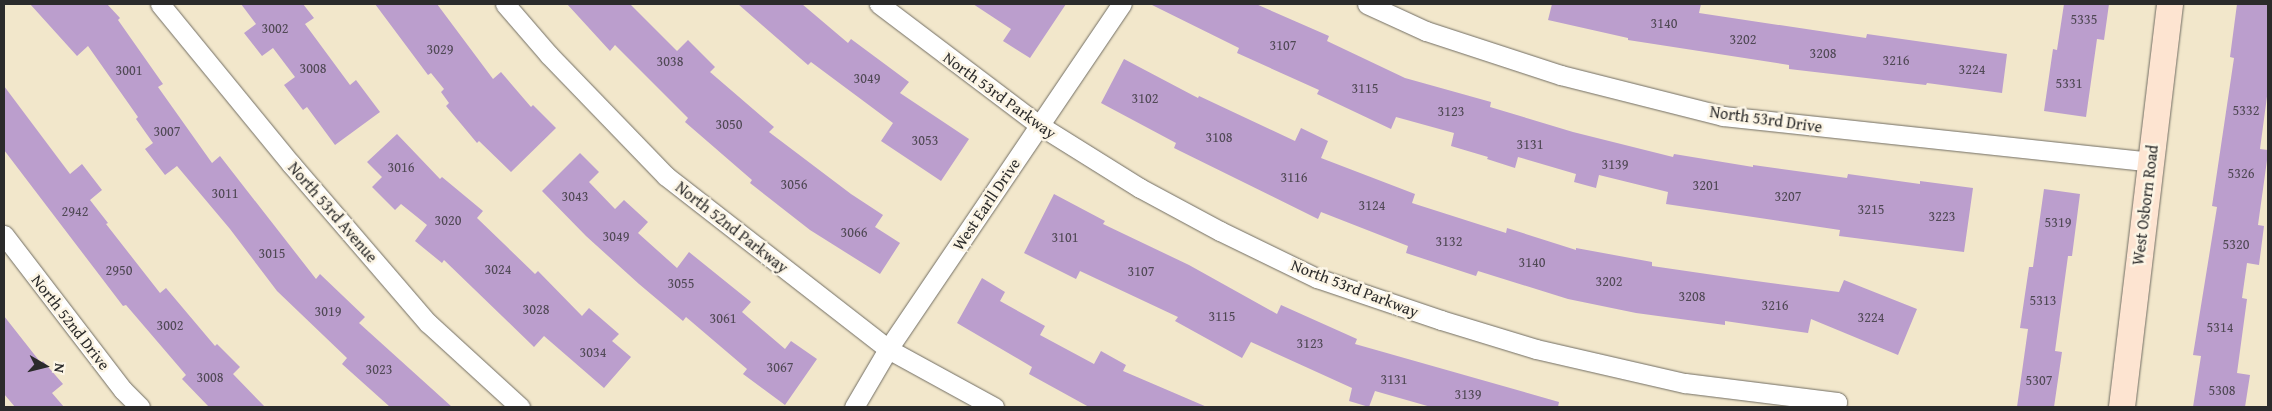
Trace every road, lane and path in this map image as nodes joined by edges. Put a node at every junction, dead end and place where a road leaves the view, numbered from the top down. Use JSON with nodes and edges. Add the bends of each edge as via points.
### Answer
{"nodes":[{"id":1,"x":160,"y":4,"type":"edge"},
{"id":2,"x":505,"y":4,"type":"edge"},
{"id":3,"x":878,"y":4,"type":"edge"},
{"id":4,"x":1122,"y":4,"type":"edge"},
{"id":5,"x":1367,"y":4,"type":"edge"},
{"id":6,"x":2170,"y":4,"type":"edge"},
{"id":7,"x":1039,"y":125,"type":"junction"},
{"id":8,"x":2150,"y":162,"type":"junction"},
{"id":9,"x":4,"y":235,"type":"edge"},
{"id":10,"x":888,"y":349,"type":"junction"},
{"id":11,"x":1837,"y":405,"type":"edge"},
{"id":12,"x":140,"y":407,"type":"edge"},
{"id":13,"x":520,"y":407,"type":"edge"},
{"id":14,"x":854,"y":407,"type":"edge"},
{"id":15,"x":994,"y":407,"type":"edge"},
{"id":16,"x":2122,"y":407,"type":"edge"}],
"edges":[{"from":1,"to":13,"type":"street","name":"North 53rd Avenue","via":[[290,164],[428,323]]},
{"from":2,"to":10,"type":"street","name":"North 52nd Parkway","via":[[549,55],[666,176]]},
{"from":3,"to":7,"type":"street","name":"North 53rd Parkway"},
{"from":4,"to":7,"type":"street","name":"West Earll Drive"},
{"from":5,"to":8,"type":"street","name":"North 53rd Drive","via":[[1426,31],[1561,75],[1722,116]]},
{"from":6,"to":8,"type":"street","name":"West Osborn Road"},
{"from":7,"to":10,"type":"street","name":"West Earll Drive"},
{"from":7,"to":11,"type":"street","name":"North 53rd Parkway","via":[[1140,188],[1220,231],[1326,281],[1536,349],[1685,383]]},
{"from":8,"to":16,"type":"street","name":"West Osborn Road"},
{"from":9,"to":12,"type":"street","name":"North 52nd Drive","via":[[123,390]]},
{"from":10,"to":14,"type":"street","name":"West Earll Drive"},
{"from":10,"to":15,"type":"street","name":"North 52nd Parkway"}]}
